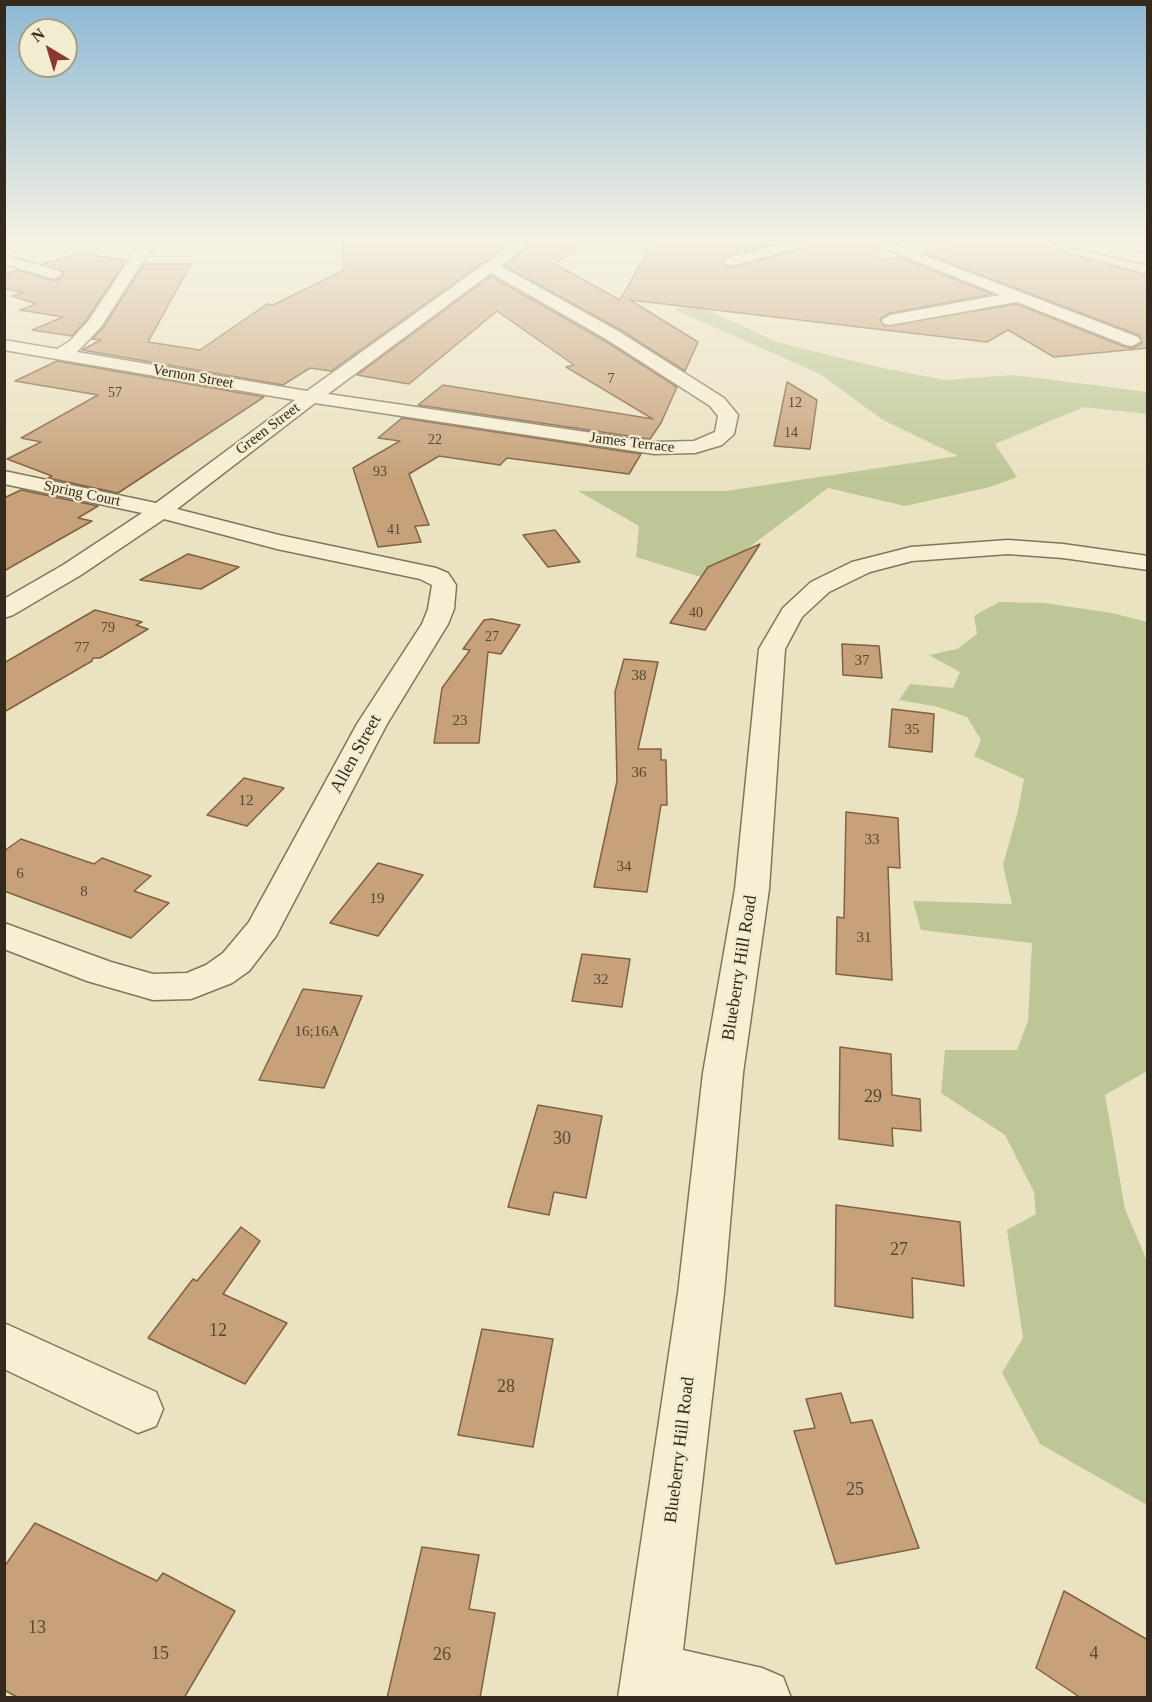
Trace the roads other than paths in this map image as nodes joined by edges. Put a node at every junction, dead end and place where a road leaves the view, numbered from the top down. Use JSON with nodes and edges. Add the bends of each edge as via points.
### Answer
{"nodes":[{"id":1,"x":97,"y":319,"type":"edge"},
{"id":2,"x":418,"y":319,"type":"edge"},
{"id":3,"x":584,"y":319,"type":"edge"},
{"id":4,"x":893,"y":319,"type":"edge"},
{"id":5,"x":1076,"y":319,"type":"edge"},
{"id":6,"x":890,"y":320,"type":"dead end"},
{"id":7,"x":1132,"y":341,"type":"dead end"},
{"id":8,"x":4,"y":345,"type":"edge"},
{"id":9,"x":59,"y":355,"type":"junction"},
{"id":10,"x":311,"y":397,"type":"junction"},
{"id":11,"x":6,"y":479,"type":"edge"},
{"id":12,"x":159,"y":512,"type":"junction"},
{"id":13,"x":1148,"y":563,"type":"edge"},
{"id":14,"x":4,"y":610,"type":"edge"},
{"id":15,"x":4,"y":935,"type":"edge"},
{"id":16,"x":4,"y":1345,"type":"edge"},
{"id":17,"x":138,"y":1408,"type":"dead end"},
{"id":18,"x":649,"y":1685,"type":"edge"},
{"id":19,"x":762,"y":1698,"type":"edge"}],
"edges":[{"from":1,"to":9,"type":"street","via":[[76,345]]},
{"from":2,"to":10,"type":"street","name":"Green Street"},
{"from":3,"to":10,"type":"street","name":"James Terrace","via":[[717,402],[728,415],[724,434],[702,445],[666,449]]},
{"from":4,"to":6,"type":"street"},
{"from":5,"to":7,"type":"street"},
{"from":8,"to":9,"type":"street","name":"Vernon Street"},
{"from":9,"to":10,"type":"street","name":"Vernon Street"},
{"from":10,"to":12,"type":"street","name":"Green Street"},
{"from":11,"to":12,"type":"street","name":"Spring Court"},
{"from":12,"to":14,"type":"street","name":"Green Street"},
{"from":12,"to":15,"type":"street","name":"Allen Street","via":[[286,544],[427,573],[444,585],[441,609],[372,724],[263,928],[227,969],[191,986],[153,987],[100,972]]},
{"from":13,"to":18,"type":"street","name":"Blueberry Hill Road","via":[[1008,547],[911,554],[861,567],[820,587],[792,613],[776,639],[764,731],[753,889],[723,1073],[701,1293]]},
{"from":16,"to":17,"type":"street"},
{"from":18,"to":19,"type":"street"}]}
